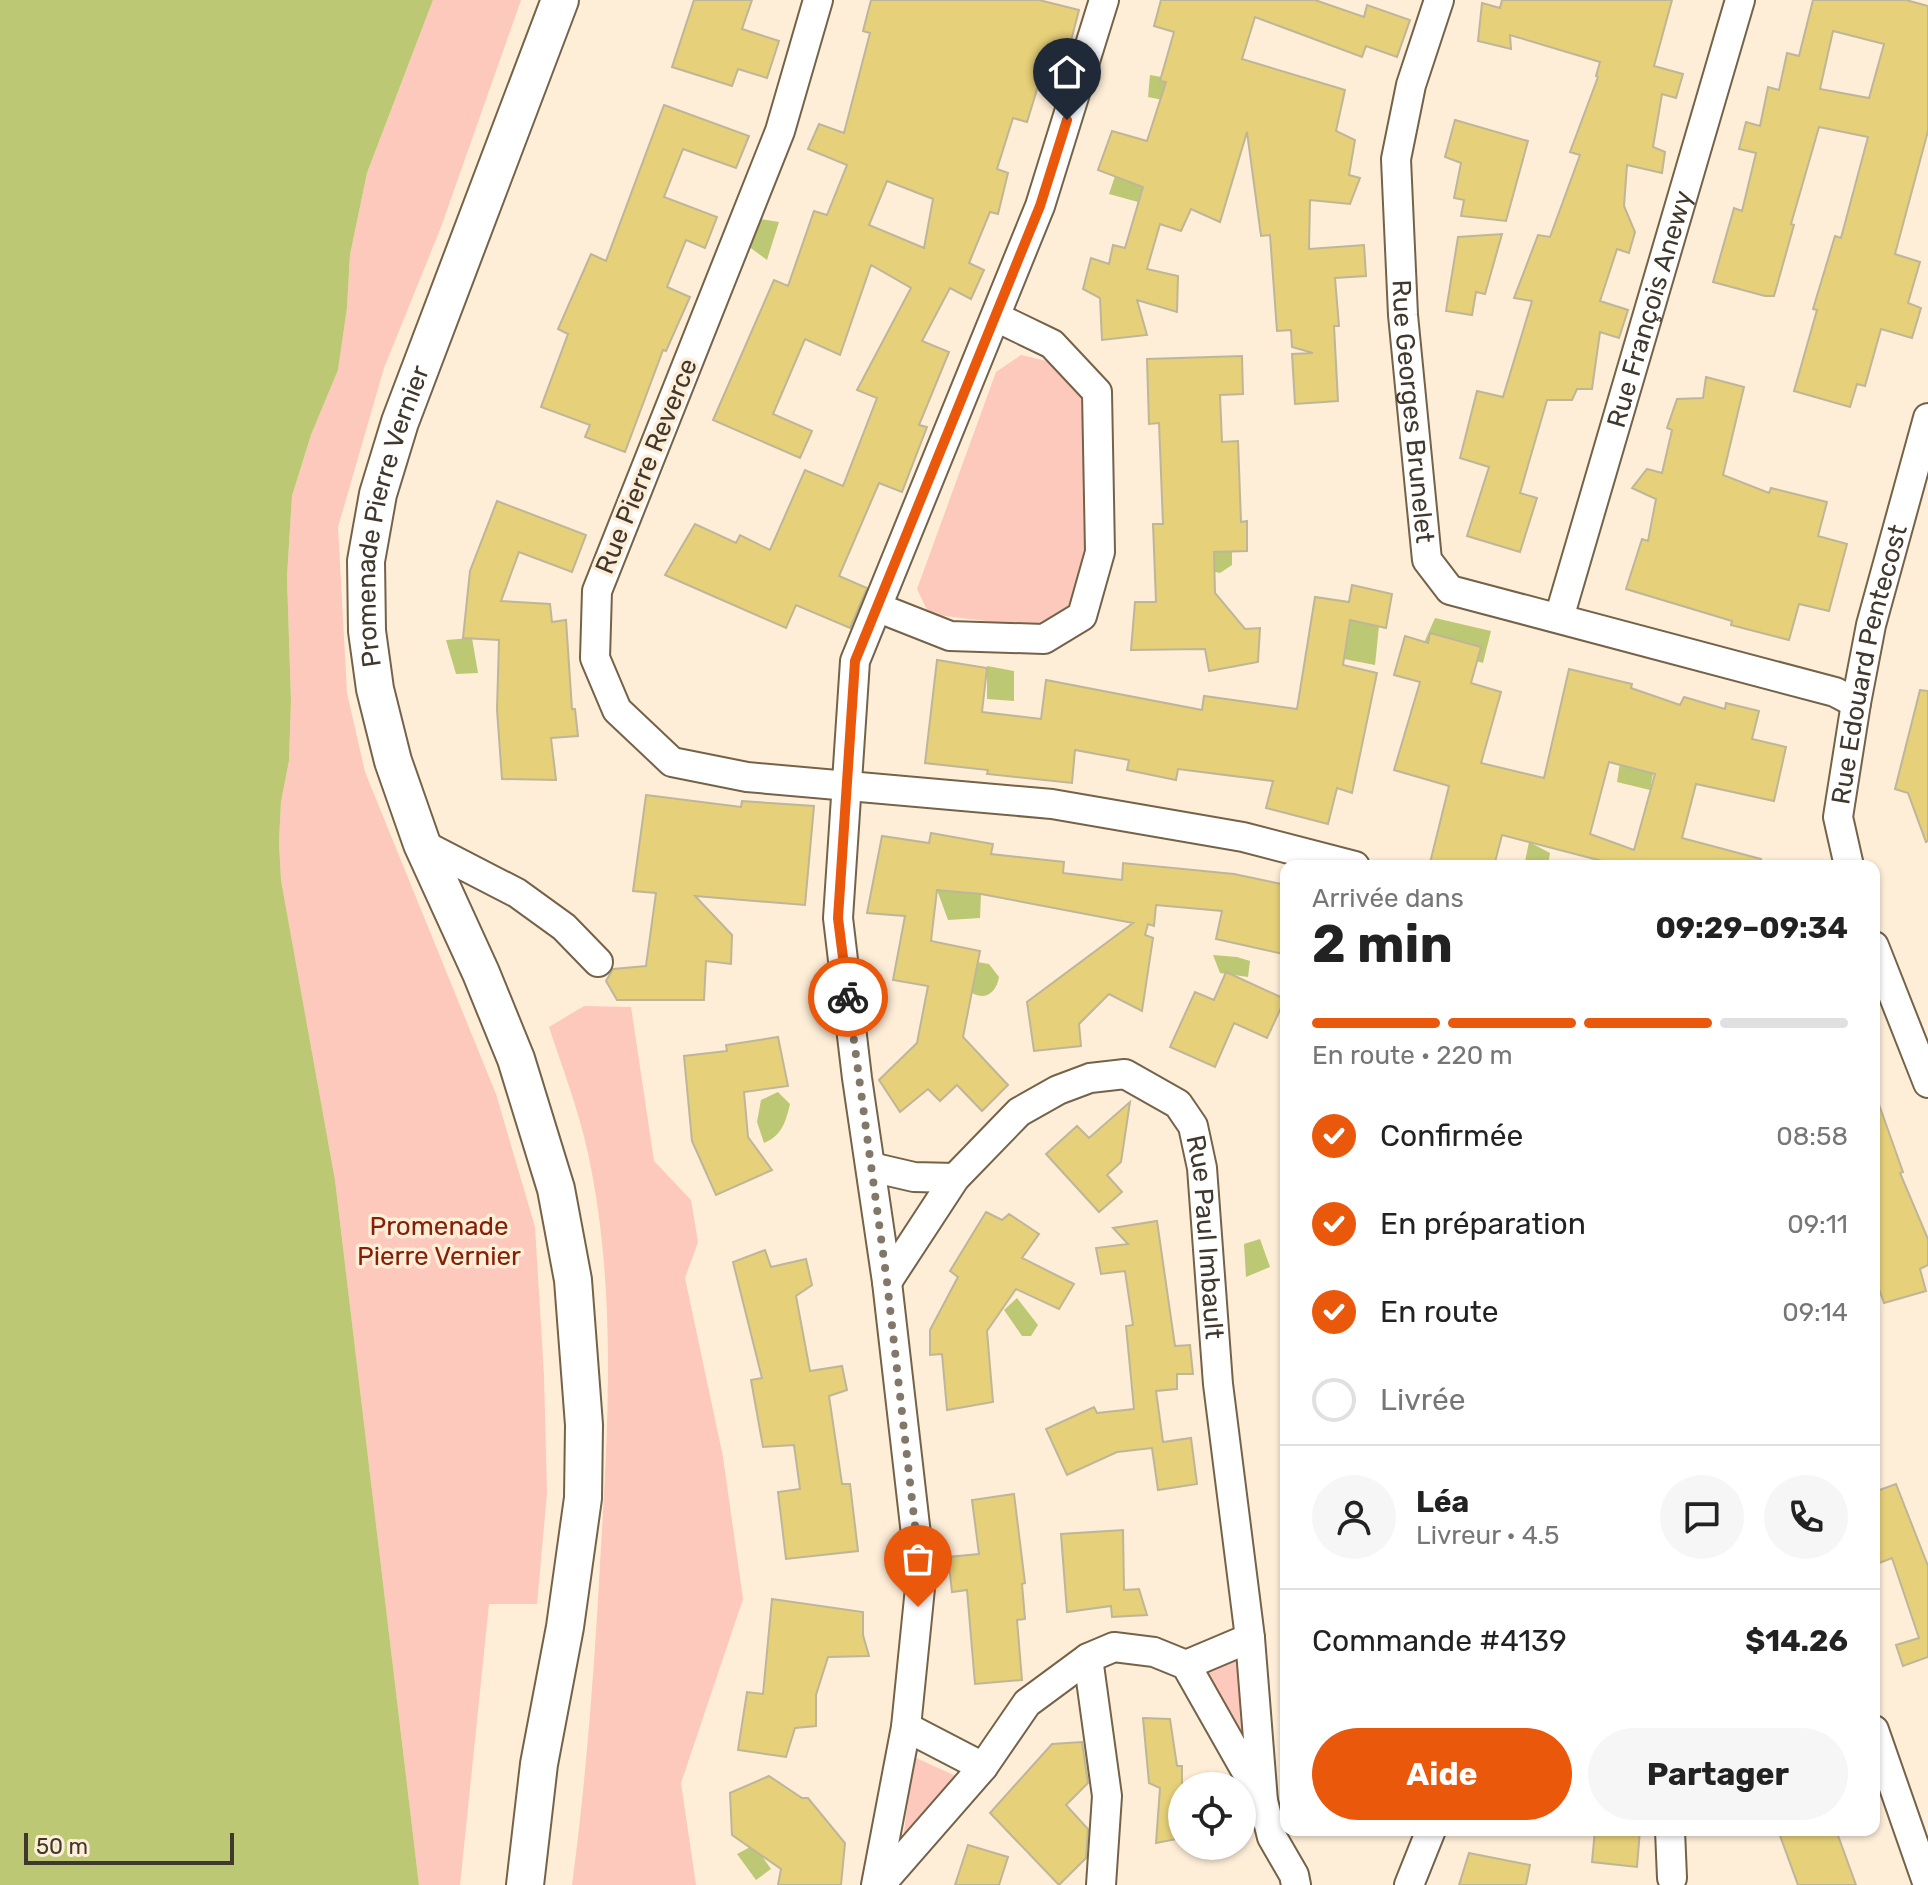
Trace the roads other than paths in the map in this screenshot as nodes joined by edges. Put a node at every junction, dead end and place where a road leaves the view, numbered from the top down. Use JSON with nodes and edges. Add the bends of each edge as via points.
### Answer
{"nodes":[{"id":1,"x":560,"y":0,"type":"edge"},
{"id":2,"x":818,"y":0,"type":"edge"},
{"id":3,"x":1104,"y":0,"type":"edge"},
{"id":4,"x":1439,"y":0,"type":"edge"},
{"id":5,"x":1740,"y":0,"type":"edge"},
{"id":6,"x":996,"y":317,"type":"junction"},
{"id":7,"x":1928,"y":418,"type":"edge"},
{"id":8,"x":879,"y":608,"type":"junction"},
{"id":9,"x":1559,"y":618,"type":"junction"},
{"id":10,"x":1856,"y":703,"type":"junction"},
{"id":11,"x":845,"y":787,"type":"junction"},
{"id":12,"x":422,"y":844,"type":"junction"},
{"id":13,"x":1332,"y":860,"type":"edge"},
{"id":14,"x":1848,"y":860,"type":"edge"},
{"id":15,"x":598,"y":962,"type":"dead end"},
{"id":16,"x":1882,"y":985,"type":"edge"},
{"id":17,"x":1928,"y":1083,"type":"edge"},
{"id":18,"x":871,"y":1167,"type":"junction"},
{"id":19,"x":955,"y":1178,"type":"junction"},
{"id":20,"x":887,"y":1282,"type":"junction"},
{"id":21,"x":1250,"y":1638,"type":"junction"},
{"id":22,"x":1088,"y":1658,"type":"junction"},
{"id":23,"x":1186,"y":1665,"type":"junction"},
{"id":24,"x":906,"y":1727,"type":"junction"},
{"id":25,"x":1880,"y":1747,"type":"edge"},
{"id":26,"x":983,"y":1767,"type":"junction"},
{"id":27,"x":1263,"y":1801,"type":"junction"},
{"id":28,"x":1428,"y":1836,"type":"edge"},
{"id":29,"x":1670,"y":1836,"type":"edge"},
{"id":30,"x":1672,"y":1878,"type":"dead end"},
{"id":31,"x":1301,"y":1882,"type":"edge"},
{"id":32,"x":1408,"y":1883,"type":"edge"},
{"id":33,"x":525,"y":1885,"type":"edge"},
{"id":34,"x":878,"y":1885,"type":"edge"},
{"id":35,"x":1101,"y":1885,"type":"edge"},
{"id":36,"x":1928,"y":1885,"type":"edge"}],
"edges":[{"from":1,"to":12,"type":"main road","name":"Promenade Pierre Vernier","via":[[400,422],[378,494],[366,561],[375,689]]},
{"from":2,"to":11,"type":"street","name":"Rue Pierre Reverce","via":[[780,131],[597,591],[595,658],[617,710],[672,762],[747,777]]},
{"from":3,"to":6,"type":"street","via":[[1040,206]]},
{"from":4,"to":9,"type":"street","name":"Rue Georges Brunelet","via":[[1411,85],[1396,159],[1403,315],[1427,560],[1450,590]]},
{"from":5,"to":9,"type":"street","name":"Rue François Anewy"},
{"from":6,"to":8,"type":"street"},
{"from":6,"to":8,"type":"street","via":[[1052,344],[1097,392],[1100,552],[1082,616],[1044,639],[950,636]]},
{"from":7,"to":10,"type":"street","name":"Rue Edouard Pentecost","via":[[1871,625]]},
{"from":8,"to":11,"type":"street","via":[[855,661]]},
{"from":9,"to":10,"type":"street","name":"Rue Georges Brunelet","via":[[1835,692]]},
{"from":10,"to":14,"type":"street","name":"Rue Edouard Pentecost","via":[[1838,817]]},
{"from":11,"to":13,"type":"street","name":"Rue Pierre Reverce","via":[[1052,804],[1243,837]]},
{"from":11,"to":18,"type":"street","via":[[838,918]]},
{"from":12,"to":15,"type":"street","via":[[517,893],[564,927]]},
{"from":12,"to":33,"type":"main road","name":"Promenade Pierre Vernier","via":[[516,1059],[556,1189],[573,1280],[584,1425],[583,1498],[539,1764]]},
{"from":16,"to":17,"type":"street"},
{"from":18,"to":19,"type":"street","via":[[914,1177]]},
{"from":18,"to":20,"type":"street"},
{"from":19,"to":20,"type":"street","name":"Rue Paul Imbault"},
{"from":19,"to":21,"type":"street","name":"Rue Paul Imbault","via":[[1019,1112],[1090,1078],[1125,1074],[1178,1104],[1193,1126],[1202,1168],[1218,1384]]},
{"from":20,"to":24,"type":"street","via":[[921,1578]]},
{"from":21,"to":23,"type":"street"},
{"from":21,"to":27,"type":"street","name":"Rue Paul Imbault"},
{"from":22,"to":23,"type":"street","via":[[1114,1647],[1154,1652]]},
{"from":22,"to":26,"type":"street","via":[[1027,1703]]},
{"from":22,"to":35,"type":"street","via":[[1107,1796]]},
{"from":23,"to":27,"type":"street","name":"Rue Paul Imbault"},
{"from":24,"to":26,"type":"street"},
{"from":24,"to":34,"type":"street"},
{"from":25,"to":36,"type":"street"},
{"from":26,"to":34,"type":"street"},
{"from":27,"to":31,"type":"street","name":"Rue Paul Imbault","via":[[1272,1837]]},
{"from":28,"to":32,"type":"street"},
{"from":29,"to":30,"type":"street"}]}
